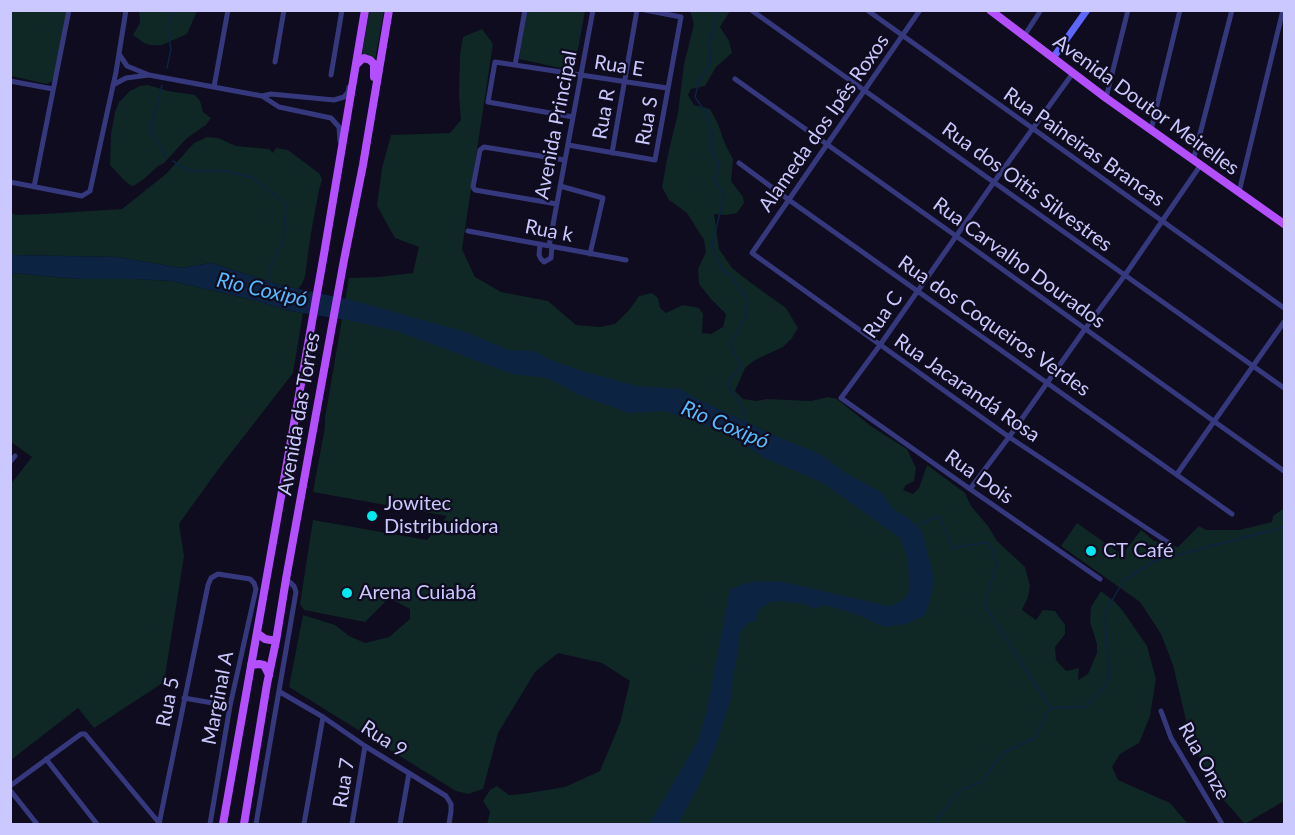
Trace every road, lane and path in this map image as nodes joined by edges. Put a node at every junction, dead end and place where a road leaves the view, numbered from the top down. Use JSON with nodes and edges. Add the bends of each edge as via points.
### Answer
{"nodes":[{"id":1,"x":69,"y":10,"type":"edge"},
{"id":2,"x":126,"y":10,"type":"edge"},
{"id":3,"x":228,"y":10,"type":"edge"},
{"id":4,"x":284,"y":10,"type":"edge"},
{"id":5,"x":342,"y":10,"type":"edge"},
{"id":6,"x":365,"y":10,"type":"edge"},
{"id":7,"x":389,"y":10,"type":"edge"},
{"id":8,"x":525,"y":10,"type":"edge"},
{"id":9,"x":593,"y":10,"type":"edge"},
{"id":10,"x":637,"y":10,"type":"edge"},
{"id":11,"x":645,"y":10,"type":"edge"},
{"id":12,"x":751,"y":10,"type":"edge"},
{"id":13,"x":867,"y":10,"type":"edge"},
{"id":14,"x":920,"y":10,"type":"edge"},
{"id":15,"x":990,"y":10,"type":"edge"},
{"id":16,"x":1041,"y":10,"type":"edge"},
{"id":17,"x":1087,"y":10,"type":"edge"},
{"id":18,"x":1128,"y":10,"type":"edge"},
{"id":19,"x":1180,"y":10,"type":"edge"},
{"id":20,"x":1232,"y":10,"type":"edge"},
{"id":21,"x":1283,"y":10,"type":"edge"},
{"id":22,"x":904,"y":36,"type":"junction"},
{"id":23,"x":1024,"y":36,"type":"junction"},
{"id":24,"x":119,"y":54,"type":"junction"},
{"id":25,"x":1053,"y":58,"type":"junction"},
{"id":26,"x":275,"y":62,"type":"dead end"},
{"id":27,"x":357,"y":64,"type":"junction"},
{"id":28,"x":515,"y":65,"type":"junction"},
{"id":29,"x":1073,"y":73,"type":"junction"},
{"id":30,"x":149,"y":75,"type":"junction"},
{"id":31,"x":331,"y":75,"type":"dead end"},
{"id":32,"x":581,"y":75,"type":"junction"},
{"id":33,"x":735,"y":79,"type":"dead end"},
{"id":34,"x":10,"y":81,"type":"edge"},
{"id":35,"x":625,"y":82,"type":"junction"},
{"id":36,"x":113,"y":85,"type":"junction"},
{"id":37,"x":213,"y":87,"type":"junction"},
{"id":38,"x":668,"y":88,"type":"junction"},
{"id":39,"x":53,"y":89,"type":"junction"},
{"id":40,"x":866,"y":91,"type":"junction"},
{"id":41,"x":262,"y":96,"type":"junction"},
{"id":42,"x":1106,"y":98,"type":"junction"},
{"id":43,"x":573,"y":117,"type":"junction"},
{"id":44,"x":1032,"y":129,"type":"junction"},
{"id":45,"x":1151,"y":130,"type":"junction"},
{"id":46,"x":827,"y":144,"type":"junction"},
{"id":47,"x":568,"y":145,"type":"junction"},
{"id":48,"x":612,"y":153,"type":"junction"},
{"id":49,"x":566,"y":160,"type":"junction"},
{"id":50,"x":1193,"y":160,"type":"junction"},
{"id":51,"x":739,"y":163,"type":"dead end"},
{"id":52,"x":363,"y":165,"type":"junction"},
{"id":53,"x":339,"y":166,"type":"junction"},
{"id":54,"x":1200,"y":166,"type":"junction"},
{"id":55,"x":10,"y":182,"type":"edge"},
{"id":56,"x":994,"y":182,"type":"junction"},
{"id":57,"x":560,"y":186,"type":"junction"},
{"id":58,"x":34,"y":187,"type":"junction"},
{"id":59,"x":1239,"y":192,"type":"junction"},
{"id":60,"x":789,"y":200,"type":"junction"},
{"id":61,"x":557,"y":204,"type":"junction"},
{"id":62,"x":1284,"y":220,"type":"edge"},
{"id":63,"x":1163,"y":221,"type":"junction"},
{"id":64,"x":468,"y":231,"type":"dead end"},
{"id":65,"x":956,"y":236,"type":"junction"},
{"id":66,"x":540,"y":244,"type":"junction"},
{"id":67,"x":551,"y":246,"type":"junction"},
{"id":68,"x":752,"y":253,"type":"joint"},
{"id":69,"x":590,"y":254,"type":"junction"},
{"id":70,"x":626,"y":260,"type":"dead end"},
{"id":71,"x":1125,"y":275,"type":"junction"},
{"id":72,"x":918,"y":291,"type":"junction"},
{"id":73,"x":1284,"y":308,"type":"edge"},
{"id":74,"x":1284,"y":322,"type":"edge"},
{"id":75,"x":1085,"y":329,"type":"junction"},
{"id":76,"x":880,"y":345,"type":"junction"},
{"id":77,"x":1253,"y":367,"type":"junction"},
{"id":78,"x":1047,"y":382,"type":"junction"},
{"id":79,"x":1284,"y":388,"type":"edge"},
{"id":80,"x":841,"y":398,"type":"joint"},
{"id":81,"x":1215,"y":422,"type":"junction"},
{"id":82,"x":1009,"y":437,"type":"junction"},
{"id":83,"x":15,"y":456,"type":"dead end"},
{"id":84,"x":10,"y":462,"type":"edge"},
{"id":85,"x":1284,"y":471,"type":"edge"},
{"id":86,"x":1177,"y":474,"type":"junction"},
{"id":87,"x":970,"y":489,"type":"junction"},
{"id":88,"x":1232,"y":514,"type":"dead end"},
{"id":89,"x":1169,"y":543,"type":"dead end"},
{"id":90,"x":286,"y":579,"type":"junction"},
{"id":91,"x":1100,"y":579,"type":"dead end"},
{"id":92,"x":208,"y":585,"type":"joint"},
{"id":93,"x":257,"y":633,"type":"junction"},
{"id":94,"x":276,"y":640,"type":"junction"},
{"id":95,"x":252,"y":665,"type":"junction"},
{"id":96,"x":269,"y":675,"type":"junction"},
{"id":97,"x":280,"y":692,"type":"junction"},
{"id":98,"x":184,"y":698,"type":"junction"},
{"id":99,"x":230,"y":706,"type":"junction"},
{"id":100,"x":1161,"y":711,"type":"dead end"},
{"id":101,"x":323,"y":717,"type":"junction"},
{"id":102,"x":365,"y":746,"type":"junction"},
{"id":103,"x":46,"y":759,"type":"junction"},
{"id":104,"x":409,"y":773,"type":"junction"},
{"id":105,"x":10,"y":788,"type":"edge"},
{"id":106,"x":37,"y":825,"type":"edge"},
{"id":107,"x":97,"y":825,"type":"edge"},
{"id":108,"x":160,"y":825,"type":"edge"},
{"id":109,"x":210,"y":825,"type":"edge"},
{"id":110,"x":223,"y":825,"type":"edge"},
{"id":111,"x":244,"y":825,"type":"edge"},
{"id":112,"x":256,"y":825,"type":"edge"},
{"id":113,"x":304,"y":825,"type":"edge"},
{"id":114,"x":352,"y":825,"type":"edge"},
{"id":115,"x":400,"y":825,"type":"edge"},
{"id":116,"x":448,"y":825,"type":"edge"},
{"id":117,"x":1222,"y":825,"type":"edge"}],
"edges":[{"from":1,"to":39,"type":"street"},
{"from":2,"to":24,"type":"street"},
{"from":3,"to":37,"type":"street"},
{"from":4,"to":26,"type":"street"},
{"from":5,"to":31,"type":"street"},
{"from":6,"to":27,"type":"main road","name":"Avenida das Torres"},
{"from":7,"to":52,"type":"main road","name":"Avenida das Torres"},
{"from":8,"to":28,"type":"street"},
{"from":9,"to":32,"type":"street","name":"Avenida Principal"},
{"from":10,"to":35,"type":"street","name":"Rua R"},
{"from":11,"to":38,"type":"street","name":"Rua S","via":[[681,17]]},
{"from":12,"to":40,"type":"street","name":"Rua dos Oitis Silvestres"},
{"from":13,"to":22,"type":"street","name":"Rua Paineiras Brancas"},
{"from":14,"to":22,"type":"street","name":"Alameda dos Ipês Roxos"},
{"from":15,"to":23,"type":"main road","name":"Avenida Doutor Meirelles"},
{"from":16,"to":23,"type":"street"},
{"from":17,"to":25,"type":"street"},
{"from":18,"to":42,"type":"street"},
{"from":19,"to":45,"type":"street"},
{"from":20,"to":50,"type":"street"},
{"from":21,"to":59,"type":"street"},
{"from":22,"to":40,"type":"street","name":"Alameda dos Ipês Roxos"},
{"from":22,"to":44,"type":"street","name":"Rua Paineiras Brancas"},
{"from":23,"to":25,"type":"main road","name":"Avenida Doutor Meirelles"},
{"from":24,"to":30,"type":"street","via":[[127,66]]},
{"from":24,"to":36,"type":"street"},
{"from":25,"to":29,"type":"main road","name":"Avenida Doutor Meirelles"},
{"from":27,"to":41,"type":"street","via":[[348,92],[340,99]]},
{"from":27,"to":52,"type":"main road","via":[[364,58],[370,60],[375,71]]},
{"from":27,"to":53,"type":"main road","name":"Avenida das Torres"},
{"from":28,"to":32,"type":"street","name":"Rua E"},
{"from":28,"to":43,"type":"street","name":"Rua E","via":[[495,62],[488,102]]},
{"from":29,"to":42,"type":"main road","name":"Avenida Doutor Meirelles"},
{"from":29,"to":44,"type":"street","name":"Rua C"},
{"from":30,"to":36,"type":"street","via":[[126,78]]},
{"from":30,"to":37,"type":"street"},
{"from":32,"to":35,"type":"street","name":"Rua E"},
{"from":32,"to":43,"type":"street","name":"Avenida Principal"},
{"from":33,"to":46,"type":"street","name":"Rua Carvalho Dourados"},
{"from":34,"to":39,"type":"street"},
{"from":35,"to":38,"type":"street","name":"Rua E"},
{"from":35,"to":48,"type":"street","name":"Rua R"},
{"from":36,"to":58,"type":"street","via":[[90,191],[82,196]]},
{"from":37,"to":41,"type":"street"},
{"from":38,"to":48,"type":"street","name":"Rua S","via":[[655,160]]},
{"from":39,"to":58,"type":"street"},
{"from":40,"to":46,"type":"street","name":"Alameda dos Ipês Roxos"},
{"from":40,"to":56,"type":"street","name":"Rua dos Oitis Silvestres"},
{"from":41,"to":53,"type":"street","via":[[279,107],[333,119],[340,131]]},
{"from":42,"to":45,"type":"main road","name":"Avenida Doutor Meirelles"},
{"from":43,"to":47,"type":"street","name":"Avenida Principal"},
{"from":44,"to":56,"type":"street","name":"Rua C"},
{"from":44,"to":63,"type":"street","name":"Rua Paineiras Brancas"},
{"from":45,"to":50,"type":"main road","name":"Avenida Doutor Meirelles"},
{"from":46,"to":60,"type":"street","name":"Alameda dos Ipês Roxos"},
{"from":46,"to":65,"type":"street","name":"Rua Carvalho Dourados"},
{"from":47,"to":48,"type":"street"},
{"from":47,"to":49,"type":"street","name":"Avenida Principal"},
{"from":49,"to":57,"type":"street","name":"Avenida Principal"},
{"from":49,"to":61,"type":"street","via":[[484,147],[480,150],[475,190]]},
{"from":50,"to":54,"type":"main road","name":"Avenida Doutor Meirelles"},
{"from":51,"to":60,"type":"street","name":"Rua dos Coqueiros Verdes"},
{"from":52,"to":90,"type":"main road","name":"Avenida das Torres"},
{"from":53,"to":93,"type":"main road","name":"Avenida das Torres"},
{"from":54,"to":59,"type":"main road","name":"Avenida Doutor Meirelles"},
{"from":54,"to":63,"type":"street"},
{"from":55,"to":58,"type":"street"},
{"from":56,"to":65,"type":"street","name":"Rua C"},
{"from":56,"to":71,"type":"street","name":"Rua dos Oitis Silvestres"},
{"from":57,"to":61,"type":"street","name":"Avenida Principal"},
{"from":57,"to":69,"type":"street","via":[[603,198]]},
{"from":59,"to":62,"type":"main road","name":"Avenida Doutor Meirelles"},
{"from":60,"to":68,"type":"street","name":"Alameda dos Ipês Roxos"},
{"from":60,"to":72,"type":"street","name":"Rua dos Coqueiros Verdes"},
{"from":61,"to":67,"type":"street","name":"Avenida Principal"},
{"from":63,"to":71,"type":"street"},
{"from":63,"to":73,"type":"street","name":"Rua Paineiras Brancas"},
{"from":64,"to":66,"type":"street","name":"Rua k"},
{"from":65,"to":72,"type":"street","name":"Rua C"},
{"from":65,"to":75,"type":"street","name":"Rua Carvalho Dourados"},
{"from":66,"to":67,"type":"street","name":"Rua k"},
{"from":66,"to":67,"type":"street","via":[[539,255],[544,261],[551,258]]},
{"from":67,"to":69,"type":"street","name":"Rua k"},
{"from":68,"to":76,"type":"street","name":"Rua Jacarandá Rosa"},
{"from":69,"to":70,"type":"street","name":"Rua k"},
{"from":71,"to":75,"type":"street"},
{"from":71,"to":77,"type":"street","name":"Rua dos Oitis Silvestres"},
{"from":72,"to":76,"type":"street","name":"Rua C"},
{"from":72,"to":78,"type":"street","name":"Rua dos Coqueiros Verdes"},
{"from":74,"to":77,"type":"street"},
{"from":75,"to":78,"type":"street"},
{"from":75,"to":81,"type":"street","name":"Rua Carvalho Dourados"},
{"from":76,"to":80,"type":"street","name":"Rua C"},
{"from":76,"to":82,"type":"street","name":"Rua Jacarandá Rosa"},
{"from":77,"to":79,"type":"street","name":"Rua dos Oitis Silvestres"},
{"from":77,"to":81,"type":"street"},
{"from":78,"to":82,"type":"street"},
{"from":78,"to":86,"type":"street","name":"Rua dos Coqueiros Verdes"},
{"from":80,"to":87,"type":"street","name":"Rua Dois"},
{"from":81,"to":85,"type":"street","name":"Rua Carvalho Dourados"},
{"from":81,"to":86,"type":"street"},
{"from":82,"to":87,"type":"street"},
{"from":82,"to":89,"type":"street","name":"Rua Jacarandá Rosa"},
{"from":83,"to":84,"type":"street"},
{"from":86,"to":88,"type":"street","name":"Rua dos Coqueiros Verdes"},
{"from":87,"to":91,"type":"street","name":"Rua Dois"},
{"from":90,"to":94,"type":"main road","name":"Avenida das Torres"},
{"from":90,"to":97,"type":"street","via":[[296,592]]},
{"from":92,"to":98,"type":"street","name":"Rua 5"},
{"from":92,"to":99,"type":"street","name":"Marginal A","via":[[218,574],[254,583]]},
{"from":93,"to":94,"type":"main road"},
{"from":93,"to":95,"type":"main road","name":"Avenida das Torres"},
{"from":94,"to":96,"type":"main road","name":"Avenida das Torres"},
{"from":95,"to":96,"type":"main road","via":[[264,665]]},
{"from":95,"to":110,"type":"main road","name":"Avenida das Torres"},
{"from":96,"to":111,"type":"main road","name":"Avenida das Torres"},
{"from":97,"to":101,"type":"street","name":"Rua 9"},
{"from":97,"to":112,"type":"street"},
{"from":98,"to":99,"type":"street"},
{"from":98,"to":108,"type":"street","name":"Rua 5"},
{"from":99,"to":109,"type":"street","name":"Marginal A"},
{"from":100,"to":117,"type":"street","name":"Rua Onze","via":[[1171,738]]},
{"from":101,"to":102,"type":"street","name":"Rua 9"},
{"from":101,"to":113,"type":"street"},
{"from":102,"to":104,"type":"street","name":"Rua 9"},
{"from":102,"to":114,"type":"street","name":"Rua 7"},
{"from":103,"to":105,"type":"street"},
{"from":103,"to":107,"type":"street"},
{"from":103,"to":108,"type":"street","via":[[86,734]]},
{"from":104,"to":115,"type":"street"},
{"from":104,"to":116,"type":"street","name":"Rua 9","via":[[449,799]]},
{"from":105,"to":106,"type":"street"}]}
